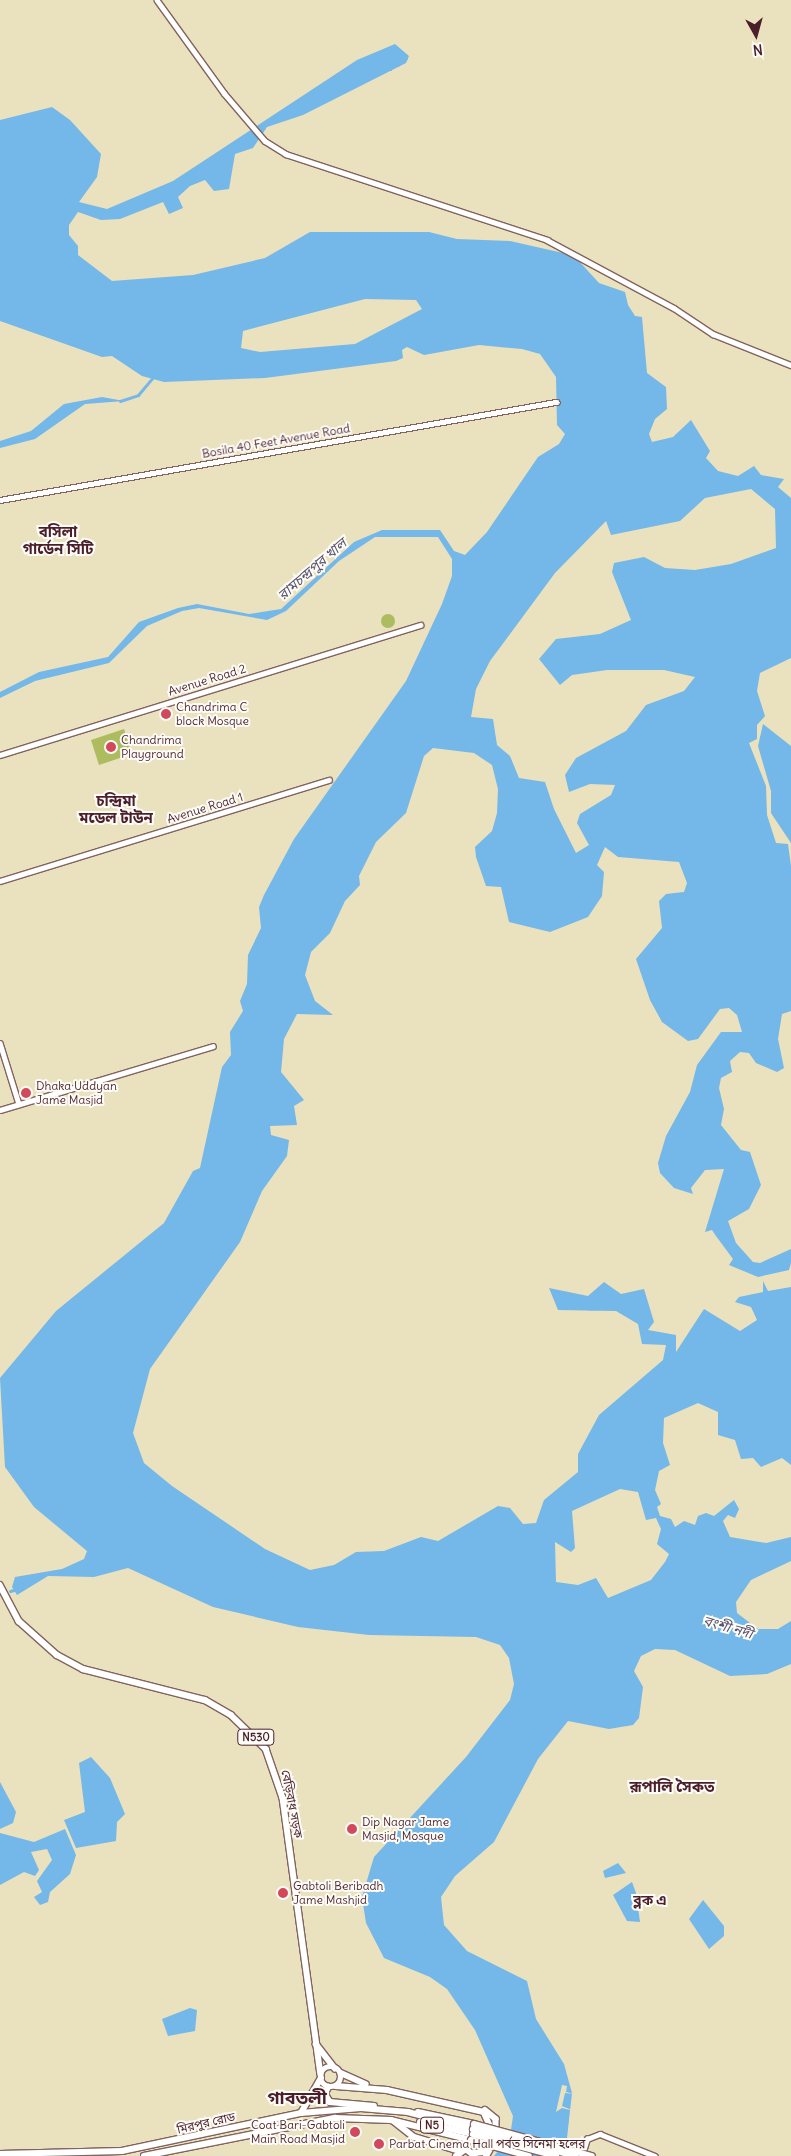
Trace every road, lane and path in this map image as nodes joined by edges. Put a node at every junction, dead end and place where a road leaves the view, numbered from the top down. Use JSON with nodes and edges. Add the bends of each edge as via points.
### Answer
{"nodes":[{"id":1,"x":157,"y":0,"type":"edge"},
{"id":2,"x":791,"y":365,"type":"edge"},
{"id":3,"x":556,"y":402,"type":"dead end"},
{"id":4,"x":0,"y":500,"type":"edge"},
{"id":5,"x":420,"y":626,"type":"dead end"},
{"id":6,"x":0,"y":755,"type":"edge"},
{"id":7,"x":329,"y":780,"type":"dead end"},
{"id":8,"x":0,"y":881,"type":"edge"},
{"id":9,"x":0,"y":1043,"type":"edge"},
{"id":10,"x":213,"y":1046,"type":"dead end"},
{"id":11,"x":19,"y":1104,"type":"junction"},
{"id":12,"x":0,"y":1110,"type":"edge"},
{"id":13,"x":0,"y":1585,"type":"edge"},
{"id":14,"x":314,"y":2040,"type":"junction"},
{"id":15,"x":335,"y":2068,"type":"junction"},
{"id":16,"x":341,"y":2073,"type":"junction"},
{"id":17,"x":321,"y":2076,"type":"junction"},
{"id":18,"x":332,"y":2087,"type":"junction"},
{"id":19,"x":378,"y":2108,"type":"junction"},
{"id":20,"x":301,"y":2113,"type":"junction"},
{"id":21,"x":391,"y":2120,"type":"junction"},
{"id":22,"x":429,"y":2124,"type":"junction"},
{"id":23,"x":422,"y":2126,"type":"junction"},
{"id":24,"x":473,"y":2132,"type":"junction"},
{"id":25,"x":425,"y":2139,"type":"junction"},
{"id":26,"x":0,"y":2154,"type":"edge"},
{"id":27,"x":457,"y":2154,"type":"edge"},
{"id":28,"x":475,"y":2155,"type":"edge"},
{"id":29,"x":144,"y":2156,"type":"edge"},
{"id":30,"x":486,"y":2156,"type":"edge"},
{"id":31,"x":528,"y":2156,"type":"edge"},
{"id":32,"x":556,"y":2156,"type":"edge"},
{"id":33,"x":575,"y":2156,"type":"edge"},
{"id":34,"x":582,"y":2156,"type":"edge"},
{"id":35,"x":592,"y":2156,"type":"edge"},
{"id":36,"x":655,"y":2156,"type":"edge"}],
"edges":[{"from":1,"to":2,"type":"street","via":[[194,55],[252,126],[265,141],[286,154],[547,240],[674,308],[713,334]]},
{"from":3,"to":4,"type":"street","name":"Bosila 40 Feet Avenue Road"},
{"from":5,"to":6,"type":"street","name":"Avenue Road 2"},
{"from":7,"to":8,"type":"street","name":"Avenue Road 1"},
{"from":9,"to":11,"type":"street"},
{"from":10,"to":11,"type":"street"},
{"from":11,"to":12,"type":"street"},
{"from":13,"to":14,"type":"highway","name":"বেড়িবাধ সড়ক","number":"N530","via":[[19,1621],[57,1655],[83,1669],[205,1700],[238,1721],[266,1749],[283,1798]]},
{"from":14,"to":15,"type":"highway","name":"বেড়িবাধ সড়ক"},
{"from":14,"to":17,"type":"highway","name":"বেড়িবাধ সড়ক"},
{"from":15,"to":16,"type":"highway","name":"বেড়িবাধ সড়ক"},
{"from":15,"to":17,"type":"highway"},
{"from":16,"to":18,"type":"highway"},
{"from":16,"to":30,"type":"highway","name":"বেড়িবাধ সড়ক","via":[[365,2084],[488,2111],[497,2129]]},
{"from":17,"to":18,"type":"highway"},
{"from":17,"to":20,"type":"highway"},
{"from":18,"to":19,"type":"highway","via":[[325,2094],[330,2102]]},
{"from":18,"to":28,"type":"highway","via":[[387,2090],[484,2112],[493,2132],[486,2150]]},
{"from":19,"to":20,"type":"highway","name":"মিরপুর রোড"},
{"from":19,"to":24,"type":"highway","name":"মিরপুর রোড","via":[[408,2112]]},
{"from":20,"to":26,"type":"highway","name":"মিরপুর রোড","via":[[122,2151]]},
{"from":21,"to":22,"type":"highway","number":"N5"},
{"from":21,"to":23,"type":"highway","name":"মিরপুর রোড"},
{"from":21,"to":25,"type":"highway","via":[[411,2136]]},
{"from":21,"to":29,"type":"highway","name":"মিরপুর রোড","via":[[310,2120]]},
{"from":22,"to":23,"type":"highway"},
{"from":22,"to":24,"type":"highway","number":"N5"},
{"from":23,"to":24,"type":"highway","name":"মিরপুর রোড"},
{"from":23,"to":25,"type":"highway","via":[[418,2133]]},
{"from":24,"to":31,"type":"highway","number":"N5","bridge":true},
{"from":24,"to":32,"type":"highway","number":"N5","bridge":true},
{"from":24,"to":33,"type":"highway","number":"N5","bridge":true},
{"from":24,"to":35,"type":"highway","bridge":true},
{"from":25,"to":27,"type":"highway"},
{"from":27,"to":28,"type":"highway"},
{"from":34,"to":36,"type":"street","via":[[587,2139],[596,2134]]}]}
